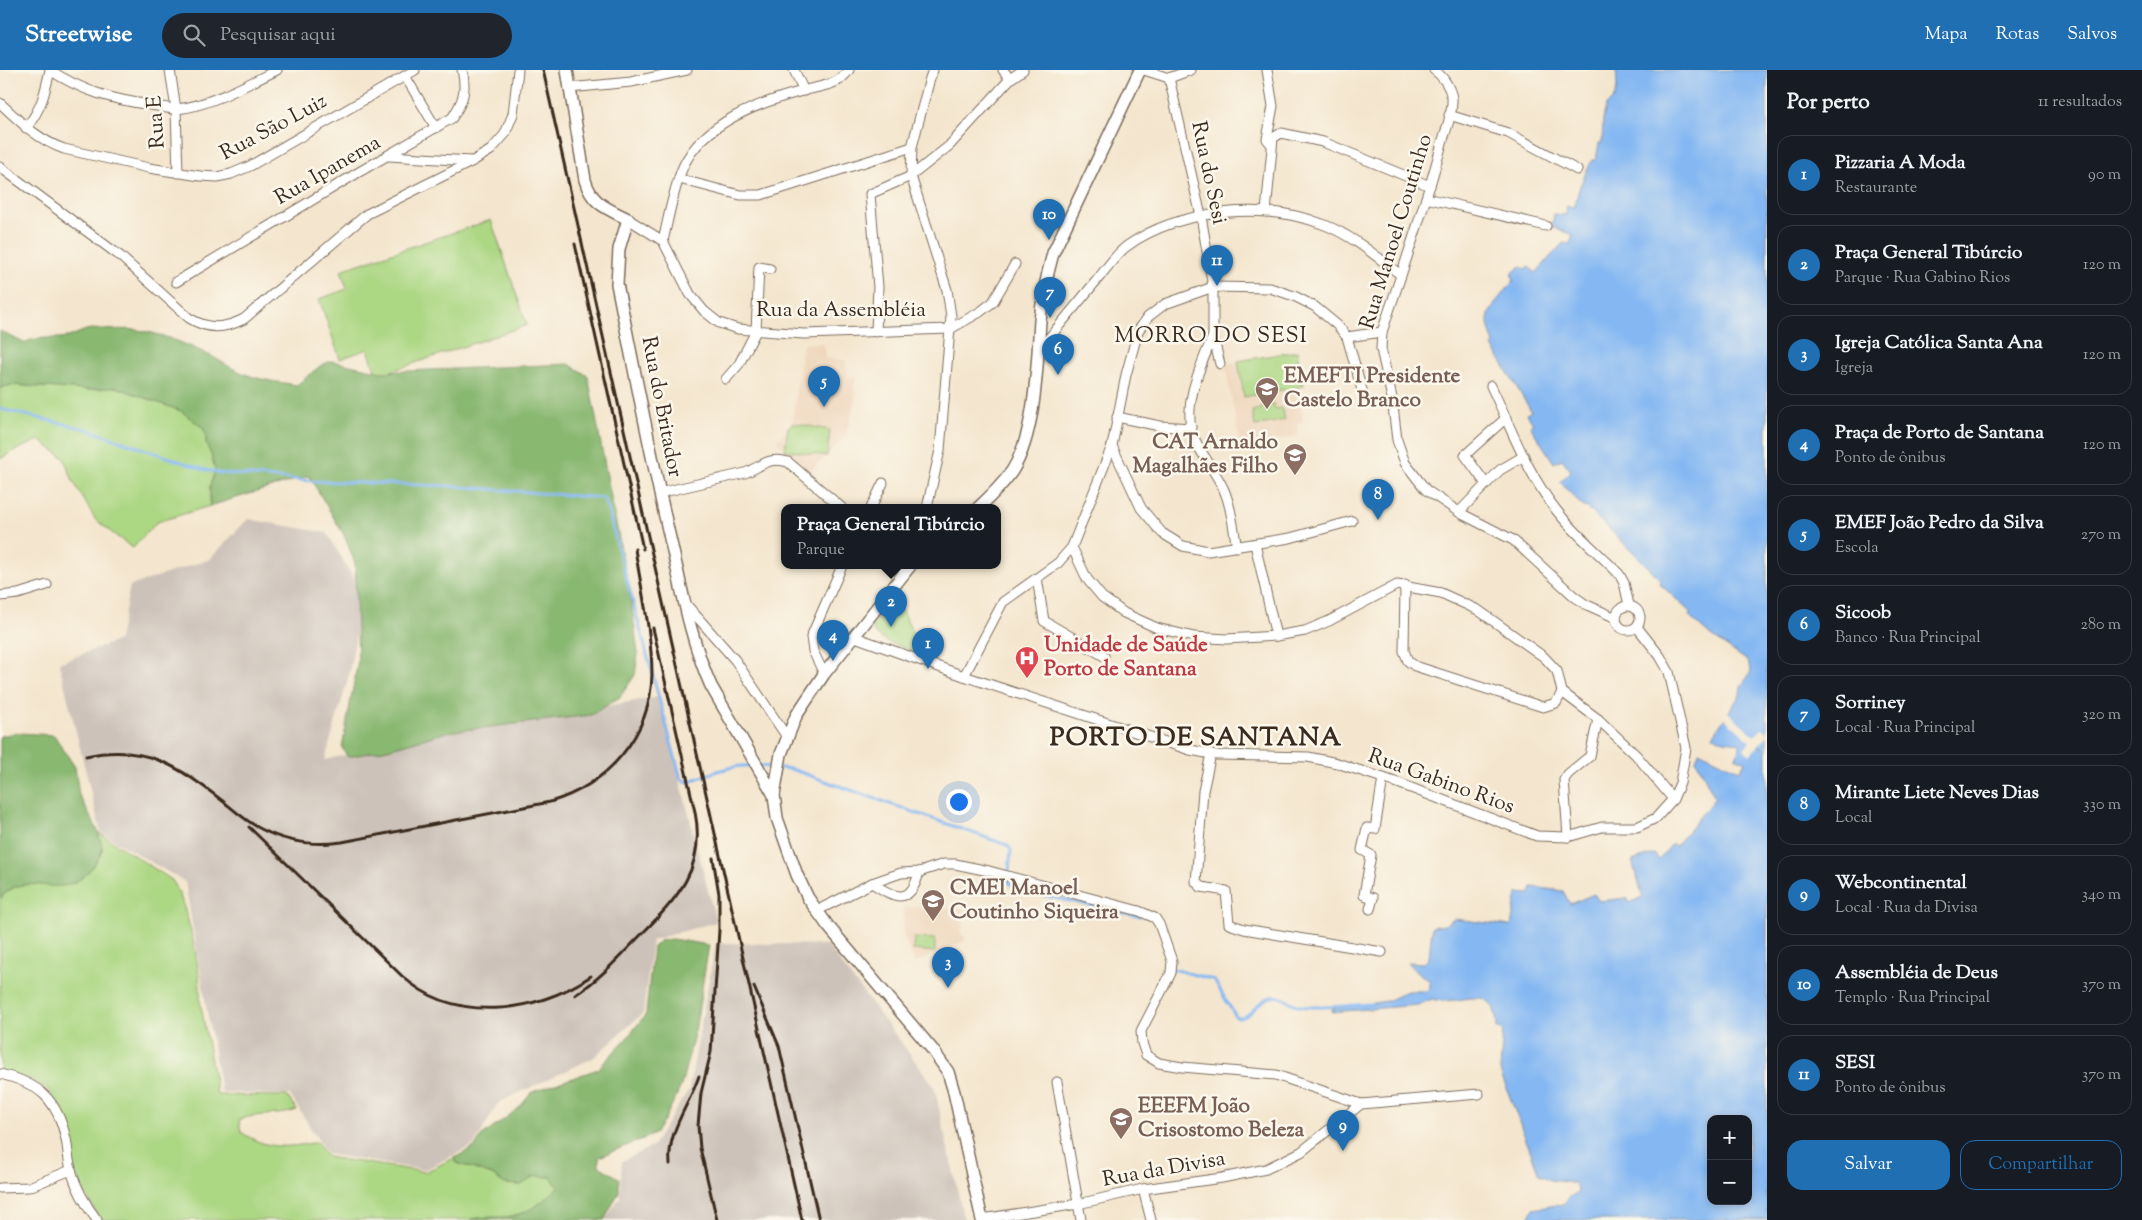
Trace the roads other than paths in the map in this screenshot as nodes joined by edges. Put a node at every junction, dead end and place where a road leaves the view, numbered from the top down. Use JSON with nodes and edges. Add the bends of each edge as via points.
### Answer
{"nodes":[{"id":1,"x":50,"y":70,"type":"edge"},
{"id":2,"x":170,"y":70,"type":"edge"},
{"id":3,"x":277,"y":70,"type":"edge"},
{"id":4,"x":415,"y":70,"type":"edge"},
{"id":5,"x":462,"y":70,"type":"edge"},
{"id":6,"x":518,"y":70,"type":"edge"},
{"id":7,"x":567,"y":70,"type":"edge"},
{"id":8,"x":688,"y":70,"type":"edge"},
{"id":9,"x":794,"y":70,"type":"edge"},
{"id":10,"x":849,"y":70,"type":"edge"},
{"id":11,"x":934,"y":70,"type":"edge"},
{"id":12,"x":1003,"y":70,"type":"edge"},
{"id":13,"x":1023,"y":70,"type":"edge"},
{"id":14,"x":1140,"y":70,"type":"edge"},
{"id":15,"x":1144,"y":70,"type":"edge"},
{"id":16,"x":1191,"y":70,"type":"edge"},
{"id":17,"x":1267,"y":70,"type":"edge"},
{"id":18,"x":1450,"y":70,"type":"edge"},
{"id":19,"x":1437,"y":72,"type":"edge"},
{"id":20,"x":258,"y":74,"type":"edge"},
{"id":21,"x":405,"y":76,"type":"junction"},
{"id":22,"x":1010,"y":78,"type":"junction"},
{"id":23,"x":1169,"y":78,"type":"junction"},
{"id":24,"x":569,"y":88,"type":"junction"},
{"id":25,"x":804,"y":91,"type":"junction"},
{"id":26,"x":0,"y":103,"type":"edge"},
{"id":27,"x":176,"y":109,"type":"junction"},
{"id":28,"x":1449,"y":115,"type":"junction"},
{"id":29,"x":26,"y":128,"type":"junction"},
{"id":30,"x":436,"y":128,"type":"junction"},
{"id":31,"x":1272,"y":145,"type":"junction"},
{"id":32,"x":912,"y":148,"type":"junction"},
{"id":33,"x":389,"y":156,"type":"junction"},
{"id":34,"x":474,"y":161,"type":"junction"},
{"id":35,"x":0,"y":167,"type":"edge"},
{"id":36,"x":1577,"y":170,"type":"dead end"},
{"id":37,"x":178,"y":172,"type":"junction"},
{"id":38,"x":911,"y":176,"type":"junction"},
{"id":39,"x":679,"y":179,"type":"junction"},
{"id":40,"x":1430,"y":186,"type":"junction"},
{"id":41,"x":1426,"y":198,"type":"junction"},
{"id":42,"x":1266,"y":212,"type":"junction"},
{"id":43,"x":1201,"y":216,"type":"junction"},
{"id":44,"x":628,"y":219,"type":"junction"},
{"id":45,"x":1546,"y":226,"type":"dead end"},
{"id":46,"x":663,"y":240,"type":"junction"},
{"id":47,"x":1015,"y":264,"type":"dead end"},
{"id":48,"x":770,"y":269,"type":"dead end"},
{"id":49,"x":1401,"y":275,"type":"junction"},
{"id":50,"x":176,"y":282,"type":"dead end"},
{"id":51,"x":1214,"y":287,"type":"junction"},
{"id":52,"x":950,"y":329,"type":"junction"},
{"id":53,"x":756,"y":331,"type":"junction"},
{"id":54,"x":876,"y":332,"type":"junction"},
{"id":55,"x":1382,"y":332,"type":"junction"},
{"id":56,"x":1213,"y":336,"type":"junction"},
{"id":57,"x":1347,"y":337,"type":"junction"},
{"id":58,"x":1039,"y":350,"type":"junction"},
{"id":59,"x":1220,"y":364,"type":"dead end"},
{"id":60,"x":726,"y":379,"type":"dead end"},
{"id":61,"x":1491,"y":386,"type":"dead end"},
{"id":62,"x":1362,"y":390,"type":"dead end"},
{"id":63,"x":1117,"y":417,"type":"junction"},
{"id":64,"x":1506,"y":418,"type":"junction"},
{"id":65,"x":1191,"y":428,"type":"junction"},
{"id":66,"x":1112,"y":446,"type":"junction"},
{"id":67,"x":1524,"y":456,"type":"junction"},
{"id":68,"x":883,"y":483,"type":"dead end"},
{"id":69,"x":1486,"y":484,"type":"junction"},
{"id":70,"x":659,"y":493,"type":"junction"},
{"id":71,"x":837,"y":504,"type":"edge"},
{"id":72,"x":873,"y":504,"type":"edge"},
{"id":73,"x":928,"y":504,"type":"edge"},
{"id":74,"x":982,"y":504,"type":"edge"},
{"id":75,"x":1458,"y":512,"type":"junction"},
{"id":76,"x":1352,"y":521,"type":"dead end"},
{"id":77,"x":1255,"y":544,"type":"junction"},
{"id":78,"x":1072,"y":547,"type":"junction"},
{"id":79,"x":1236,"y":547,"type":"junction"},
{"id":80,"x":841,"y":569,"type":"edge"},
{"id":81,"x":908,"y":569,"type":"edge"},
{"id":82,"x":1037,"y":578,"type":"junction"},
{"id":83,"x":47,"y":585,"type":"dead end"},
{"id":84,"x":1405,"y":585,"type":"junction"},
{"id":85,"x":0,"y":596,"type":"edge"},
{"id":86,"x":684,"y":602,"type":"junction"},
{"id":87,"x":1629,"y":605,"type":"junction"},
{"id":88,"x":1616,"y":618,"type":"junction"},
{"id":89,"x":1637,"y":627,"type":"junction"},
{"id":90,"x":1276,"y":636,"type":"junction"},
{"id":91,"x":855,"y":637,"type":"junction"},
{"id":92,"x":1104,"y":656,"type":"dead end"},
{"id":93,"x":824,"y":674,"type":"junction"},
{"id":94,"x":964,"y":676,"type":"junction"},
{"id":95,"x":1562,"y":692,"type":"junction"},
{"id":96,"x":1598,"y":719,"type":"junction"},
{"id":97,"x":786,"y":737,"type":"junction"},
{"id":98,"x":1211,"y":754,"type":"junction"},
{"id":99,"x":1383,"y":778,"type":"junction"},
{"id":100,"x":774,"y":795,"type":"junction"},
{"id":101,"x":1673,"y":799,"type":"junction"},
{"id":102,"x":1568,"y":838,"type":"junction"},
{"id":103,"x":919,"y":872,"type":"junction"},
{"id":104,"x":872,"y":883,"type":"junction"},
{"id":105,"x":1370,"y":909,"type":"dead end"},
{"id":106,"x":816,"y":911,"type":"junction"},
{"id":107,"x":1382,"y":952,"type":"dead end"},
{"id":108,"x":0,"y":1074,"type":"edge"},
{"id":109,"x":1056,"y":1082,"type":"dead end"},
{"id":110,"x":1480,"y":1094,"type":"dead end"},
{"id":111,"x":1361,"y":1104,"type":"junction"},
{"id":112,"x":71,"y":1170,"type":"junction"},
{"id":113,"x":0,"y":1188,"type":"edge"},
{"id":114,"x":1143,"y":1189,"type":"junction"},
{"id":115,"x":1078,"y":1204,"type":"junction"},
{"id":116,"x":97,"y":1220,"type":"edge"},
{"id":117,"x":982,"y":1220,"type":"edge"},
{"id":118,"x":1081,"y":1220,"type":"edge"},
{"id":119,"x":1151,"y":1220,"type":"edge"}],
"edges":[{"from":1,"to":27,"type":"street","via":[[115,100]]},
{"from":1,"to":29,"type":"street","via":[[38,113]]},
{"from":2,"to":27,"type":"street","name":"Rua E"},
{"from":3,"to":20,"type":"street"},
{"from":4,"to":21,"type":"street","name":"Rua São Luiz"},
{"from":5,"to":30,"type":"street","name":"Rua Ipanema","via":[[462,104],[452,118]]},
{"from":6,"to":34,"type":"street","via":[[513,114],[505,134],[491,150]]},
{"from":7,"to":24,"type":"street"},
{"from":8,"to":24,"type":"street","via":[[631,82]]},
{"from":9,"to":25,"type":"street"},
{"from":10,"to":25,"type":"street","via":[[837,82]]},
{"from":11,"to":32,"type":"street"},
{"from":12,"to":22,"type":"street"},
{"from":13,"to":22,"type":"street"},
{"from":14,"to":58,"type":"street","via":[[1053,253],[1040,319]]},
{"from":15,"to":23,"type":"street"},
{"from":16,"to":23,"type":"street"},
{"from":17,"to":31,"type":"street","via":[[1273,106],[1267,139]]},
{"from":18,"to":19,"type":"street"},
{"from":19,"to":28,"type":"street","name":"Rua Manoel Coutinho","via":[[1447,84],[1452,99]]},
{"from":20,"to":27,"type":"street","via":[[216,97]]},
{"from":21,"to":30,"type":"street"},
{"from":21,"to":37,"type":"street","name":"Rua São Luiz","via":[[250,166],[216,177]]},
{"from":22,"to":38,"type":"street","via":[[949,146]]},
{"from":23,"to":43,"type":"street","name":"Rua do Sesi"},
{"from":24,"to":44,"type":"street","via":[[589,193]]},
{"from":25,"to":39,"type":"street","via":[[728,120],[709,132],[691,151]]},
{"from":26,"to":29,"type":"street","name":"Rua São Luiz"},
{"from":27,"to":37,"type":"street","name":"Rua E"},
{"from":28,"to":36,"type":"street","via":[[1508,133]]},
{"from":28,"to":40,"type":"street","name":"Rua Manoel Coutinho"},
{"from":29,"to":37,"type":"street","name":"Rua São Luiz","via":[[64,148]]},
{"from":30,"to":33,"type":"street","name":"Rua Ipanema"},
{"from":31,"to":40,"type":"street","via":[[1273,138],[1281,133],[1323,142]]},
{"from":31,"to":42,"type":"street"},
{"from":32,"to":38,"type":"street"},
{"from":32,"to":39,"type":"street","via":[[761,195],[740,194]]},
{"from":33,"to":34,"type":"street"},
{"from":33,"to":50,"type":"street","name":"Rua Ipanema"},
{"from":34,"to":35,"type":"street","via":[[366,214],[244,319],[217,328],[201,325],[189,318],[114,251]]},
{"from":38,"to":52,"type":"street","via":[[946,290],[952,316]]},
{"from":38,"to":54,"type":"street","via":[[870,194],[878,287]]},
{"from":39,"to":46,"type":"street"},
{"from":40,"to":41,"type":"street","name":"Rua Manoel Coutinho"},
{"from":41,"to":45,"type":"street"},
{"from":41,"to":49,"type":"street","name":"Rua Manoel Coutinho"},
{"from":42,"to":43,"type":"street","via":[[1219,212]]},
{"from":42,"to":49,"type":"street","via":[[1297,216],[1325,225],[1354,241]]},
{"from":43,"to":51,"type":"street","name":"Rua do Sesi"},
{"from":43,"to":58,"type":"street","via":[[1170,225],[1126,247]]},
{"from":44,"to":46,"type":"street"},
{"from":44,"to":70,"type":"street","name":"Rua do Britador","via":[[617,263],[617,284]]},
{"from":46,"to":53,"type":"street","name":"Rua da Assembléia","via":[[690,294],[704,311],[719,324]]},
{"from":47,"to":52,"type":"street","name":"Rua da Assembléia","via":[[993,302]]},
{"from":48,"to":53,"type":"street","via":[[760,267]]},
{"from":49,"to":55,"type":"street","name":"Rua Manoel Coutinho"},
{"from":51,"to":56,"type":"street","name":"Rua do Sesi"},
{"from":51,"to":57,"type":"street","via":[[1270,288],[1294,296],[1314,306]]},
{"from":51,"to":63,"type":"street","via":[[1165,304],[1148,317],[1135,339]]},
{"from":52,"to":54,"type":"street","name":"Rua da Assembléia"},
{"from":52,"to":73,"type":"street","name":"Rua da Assembléia","via":[[940,450]]},
{"from":53,"to":54,"type":"street","name":"Rua da Assembléia","via":[[804,334]]},
{"from":53,"to":60,"type":"street"},
{"from":55,"to":57,"type":"street"},
{"from":55,"to":75,"type":"street","name":"Rua Manoel Coutinho","via":[[1381,349],[1400,452],[1426,490]]},
{"from":56,"to":59,"type":"street","name":"Rua do Sesi"},
{"from":56,"to":65,"type":"street","name":"Rua do Sesi","via":[[1192,394]]},
{"from":57,"to":62,"type":"street"},
{"from":58,"to":74,"type":"street","via":[[1032,411],[1022,445],[1012,470]]},
{"from":61,"to":64,"type":"street"},
{"from":63,"to":65,"type":"street","via":[[1160,426]]},
{"from":63,"to":66,"type":"street"},
{"from":64,"to":67,"type":"street"},
{"from":64,"to":69,"type":"street","via":[[1465,455]]},
{"from":65,"to":79,"type":"street","name":"Rua do Sesi","via":[[1225,491]]},
{"from":66,"to":78,"type":"street"},
{"from":66,"to":79,"type":"street","via":[[1141,508],[1162,533],[1183,546],[1208,551]]},
{"from":67,"to":69,"type":"street","via":[[1500,470]]},
{"from":67,"to":87,"type":"street","via":[[1548,500],[1568,525],[1619,574]]},
{"from":68,"to":72,"type":"street"},
{"from":69,"to":75,"type":"street"},
{"from":70,"to":71,"type":"street","via":[[745,472],[769,460],[779,460],[788,462]]},
{"from":70,"to":86,"type":"street","name":"Rua do Britador"},
{"from":75,"to":88,"type":"street","name":"Rua Manoel Coutinho","via":[[1513,540],[1575,597]]},
{"from":76,"to":77,"type":"street"},
{"from":77,"to":79,"type":"street"},
{"from":77,"to":90,"type":"street"},
{"from":78,"to":82,"type":"street","via":[[1058,563]]},
{"from":78,"to":90,"type":"street","via":[[1087,579],[1102,597],[1124,613],[1158,628],[1194,637]]},
{"from":80,"to":93,"type":"street","via":[[811,637],[813,651]]},
{"from":81,"to":91,"type":"street"},
{"from":82,"to":92,"type":"street","via":[[1044,621]]},
{"from":82,"to":94,"type":"street","via":[[1004,602]]},
{"from":83,"to":85,"type":"street"},
{"from":84,"to":90,"type":"street","via":[[1390,587],[1305,631]]},
{"from":84,"to":95,"type":"street","via":[[1441,593],[1478,610],[1554,666]]},
{"from":84,"to":95,"type":"street","via":[[1404,651],[1408,661],[1415,666],[1543,707],[1556,703]]},
{"from":86,"to":97,"type":"street","name":"Rua do Britador","via":[[735,660]]},
{"from":86,"to":100,"type":"street","name":"Rua do Britador","via":[[711,686]]},
{"from":87,"to":88,"type":"street","via":[[1621,608]]},
{"from":87,"to":89,"type":"street","via":[[1637,609],[1640,616]]},
{"from":88,"to":89,"type":"street","via":[[1622,628]]},
{"from":89,"to":101,"type":"street","name":"Rua Gabino Rios","via":[[1669,672],[1686,748],[1680,783]]},
{"from":91,"to":93,"type":"street"},
{"from":91,"to":94,"type":"street","name":"Rua Gabino Rios"},
{"from":93,"to":97,"type":"street"},
{"from":94,"to":98,"type":"street","name":"Rua Gabino Rios"},
{"from":95,"to":96,"type":"street"},
{"from":96,"to":101,"type":"street","via":[[1636,755]]},
{"from":96,"to":102,"type":"street","via":[[1590,756],[1564,780]]},
{"from":97,"to":100,"type":"street"},
{"from":98,"to":99,"type":"street","name":"Rua Gabino Rios","via":[[1308,757]]},
{"from":98,"to":107,"type":"street","via":[[1203,791],[1196,882],[1201,887],[1226,891],[1229,924]]},
{"from":99,"to":102,"type":"street","name":"Rua Gabino Rios","via":[[1538,836]]},
{"from":99,"to":105,"type":"street","via":[[1374,829],[1367,828],[1362,850],[1371,855],[1364,895],[1373,898]]},
{"from":100,"to":106,"type":"street","via":[[778,818],[798,875]]},
{"from":101,"to":102,"type":"street","name":"Rua Gabino Rios","via":[[1664,811],[1637,827],[1602,827]]},
{"from":103,"to":104,"type":"street","via":[[901,873]]},
{"from":103,"to":104,"type":"street","via":[[916,886],[906,894],[890,895]]},
{"from":103,"to":111,"type":"street","via":[[944,864],[989,870],[1148,914],[1159,924],[1172,961],[1171,972],[1142,1032],[1146,1054],[1159,1063],[1182,1068],[1276,1075]]},
{"from":104,"to":106,"type":"street"},
{"from":106,"to":117,"type":"street","via":[[948,1072]]},
{"from":108,"to":112,"type":"street","via":[[21,1079],[37,1087],[48,1098],[66,1138]]},
{"from":109,"to":115,"type":"street"},
{"from":110,"to":111,"type":"street"},
{"from":111,"to":114,"type":"street","name":"Rua da Divisa","via":[[1301,1152],[1283,1162],[1248,1174]]},
{"from":112,"to":113,"type":"street","via":[[29,1187]]},
{"from":112,"to":116,"type":"street"},
{"from":114,"to":115,"type":"street","name":"Rua da Divisa"},
{"from":114,"to":119,"type":"street"},
{"from":115,"to":117,"type":"street","name":"Rua da Divisa"},
{"from":115,"to":118,"type":"street"}]}
